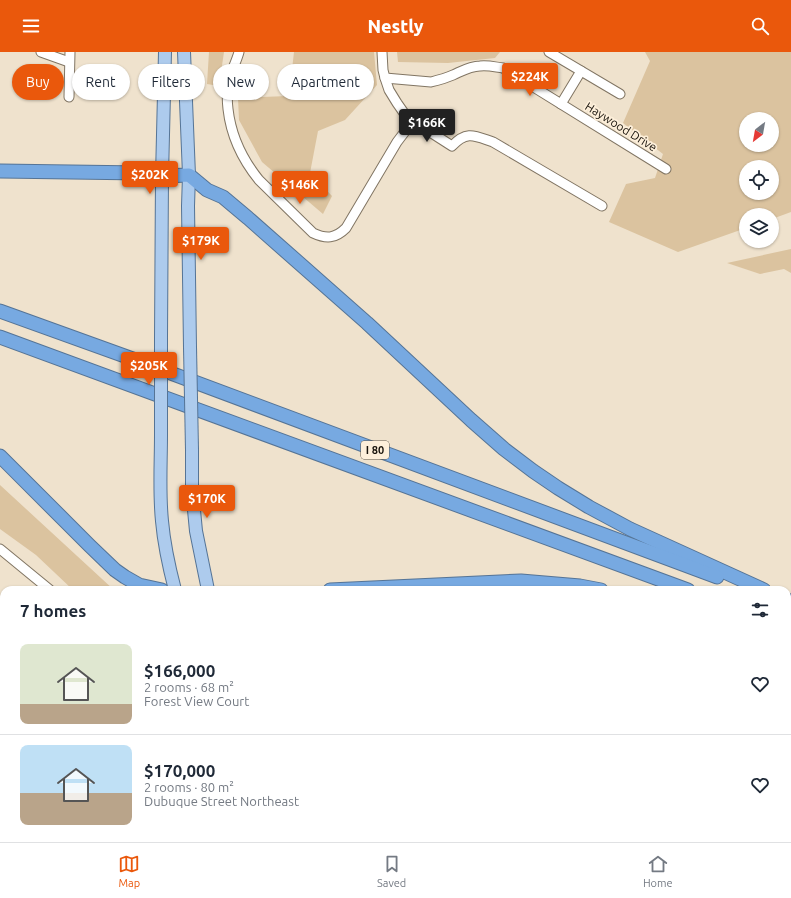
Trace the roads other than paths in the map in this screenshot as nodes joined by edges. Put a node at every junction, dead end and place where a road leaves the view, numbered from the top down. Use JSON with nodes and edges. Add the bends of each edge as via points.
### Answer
{"nodes":[{"id":1,"x":41,"y":52,"type":"edge"},
{"id":2,"x":70,"y":52,"type":"edge"},
{"id":3,"x":165,"y":52,"type":"edge"},
{"id":4,"x":184,"y":52,"type":"edge"},
{"id":5,"x":239,"y":52,"type":"edge"},
{"id":6,"x":382,"y":52,"type":"edge"},
{"id":7,"x":549,"y":52,"type":"edge"},
{"id":8,"x":69,"y":62,"type":"junction"},
{"id":9,"x":581,"y":71,"type":"junction"},
{"id":10,"x":385,"y":78,"type":"junction"},
{"id":11,"x":620,"y":94,"type":"dead end"},
{"id":12,"x":69,"y":97,"type":"dead end"},
{"id":13,"x":561,"y":104,"type":"junction"},
{"id":14,"x":413,"y":121,"type":"junction"},
{"id":15,"x":666,"y":169,"type":"dead end"},
{"id":16,"x":0,"y":172,"type":"edge"},
{"id":17,"x":189,"y":175,"type":"junction"},
{"id":18,"x":162,"y":176,"type":"junction"},
{"id":19,"x":602,"y":206,"type":"dead end"},
{"id":20,"x":0,"y":311,"type":"edge"},
{"id":21,"x":0,"y":337,"type":"edge"},
{"id":22,"x":0,"y":456,"type":"edge"},
{"id":23,"x":0,"y":548,"type":"edge"},
{"id":24,"x":45,"y":586,"type":"edge"},
{"id":25,"x":143,"y":586,"type":"edge"},
{"id":26,"x":174,"y":586,"type":"edge"},
{"id":27,"x":207,"y":586,"type":"edge"},
{"id":28,"x":426,"y":586,"type":"edge"},
{"id":29,"x":580,"y":586,"type":"edge"},
{"id":30,"x":677,"y":586,"type":"edge"},
{"id":31,"x":739,"y":586,"type":"edge"},
{"id":32,"x":755,"y":586,"type":"edge"}],
"edges":[{"from":1,"to":8,"type":"street"},
{"from":2,"to":8,"type":"street"},
{"from":3,"to":18,"type":"main road"},
{"from":4,"to":17,"type":"main road"},
{"from":5,"to":14,"type":"street","via":[[231,73],[227,98],[236,144],[259,180],[313,233],[320,236],[335,236],[346,228],[397,142]]},
{"from":6,"to":10,"type":"street"},
{"from":7,"to":9,"type":"street"},
{"from":8,"to":12,"type":"street"},
{"from":9,"to":11,"type":"street"},
{"from":9,"to":13,"type":"street"},
{"from":10,"to":13,"type":"street","name":"Haywood Drive","via":[[431,82],[468,68],[503,68]]},
{"from":10,"to":14,"type":"street","via":[[396,103]]},
{"from":13,"to":15,"type":"street","name":"Haywood Drive"},
{"from":14,"to":19,"type":"street","via":[[452,146],[466,135],[493,142]]},
{"from":16,"to":18,"type":"highway","via":[[142,173]]},
{"from":17,"to":18,"type":"highway"},
{"from":17,"to":27,"type":"main road","bridge":true,"via":[[192,489],[196,531]]},
{"from":17,"to":32,"type":"highway","via":[[207,190],[223,197],[248,218],[504,449],[533,471],[588,507],[624,526]]},
{"from":18,"to":26,"type":"main road","bridge":true,"via":[[161,493],[165,546]]},
{"from":20,"to":31,"type":"highway","number":"I 80"},
{"from":21,"to":30,"type":"highway","number":"I 80"},
{"from":22,"to":25,"type":"highway","via":[[115,570]]},
{"from":23,"to":24,"type":"street"},
{"from":28,"to":29,"type":"highway","via":[[522,582]]}]}
